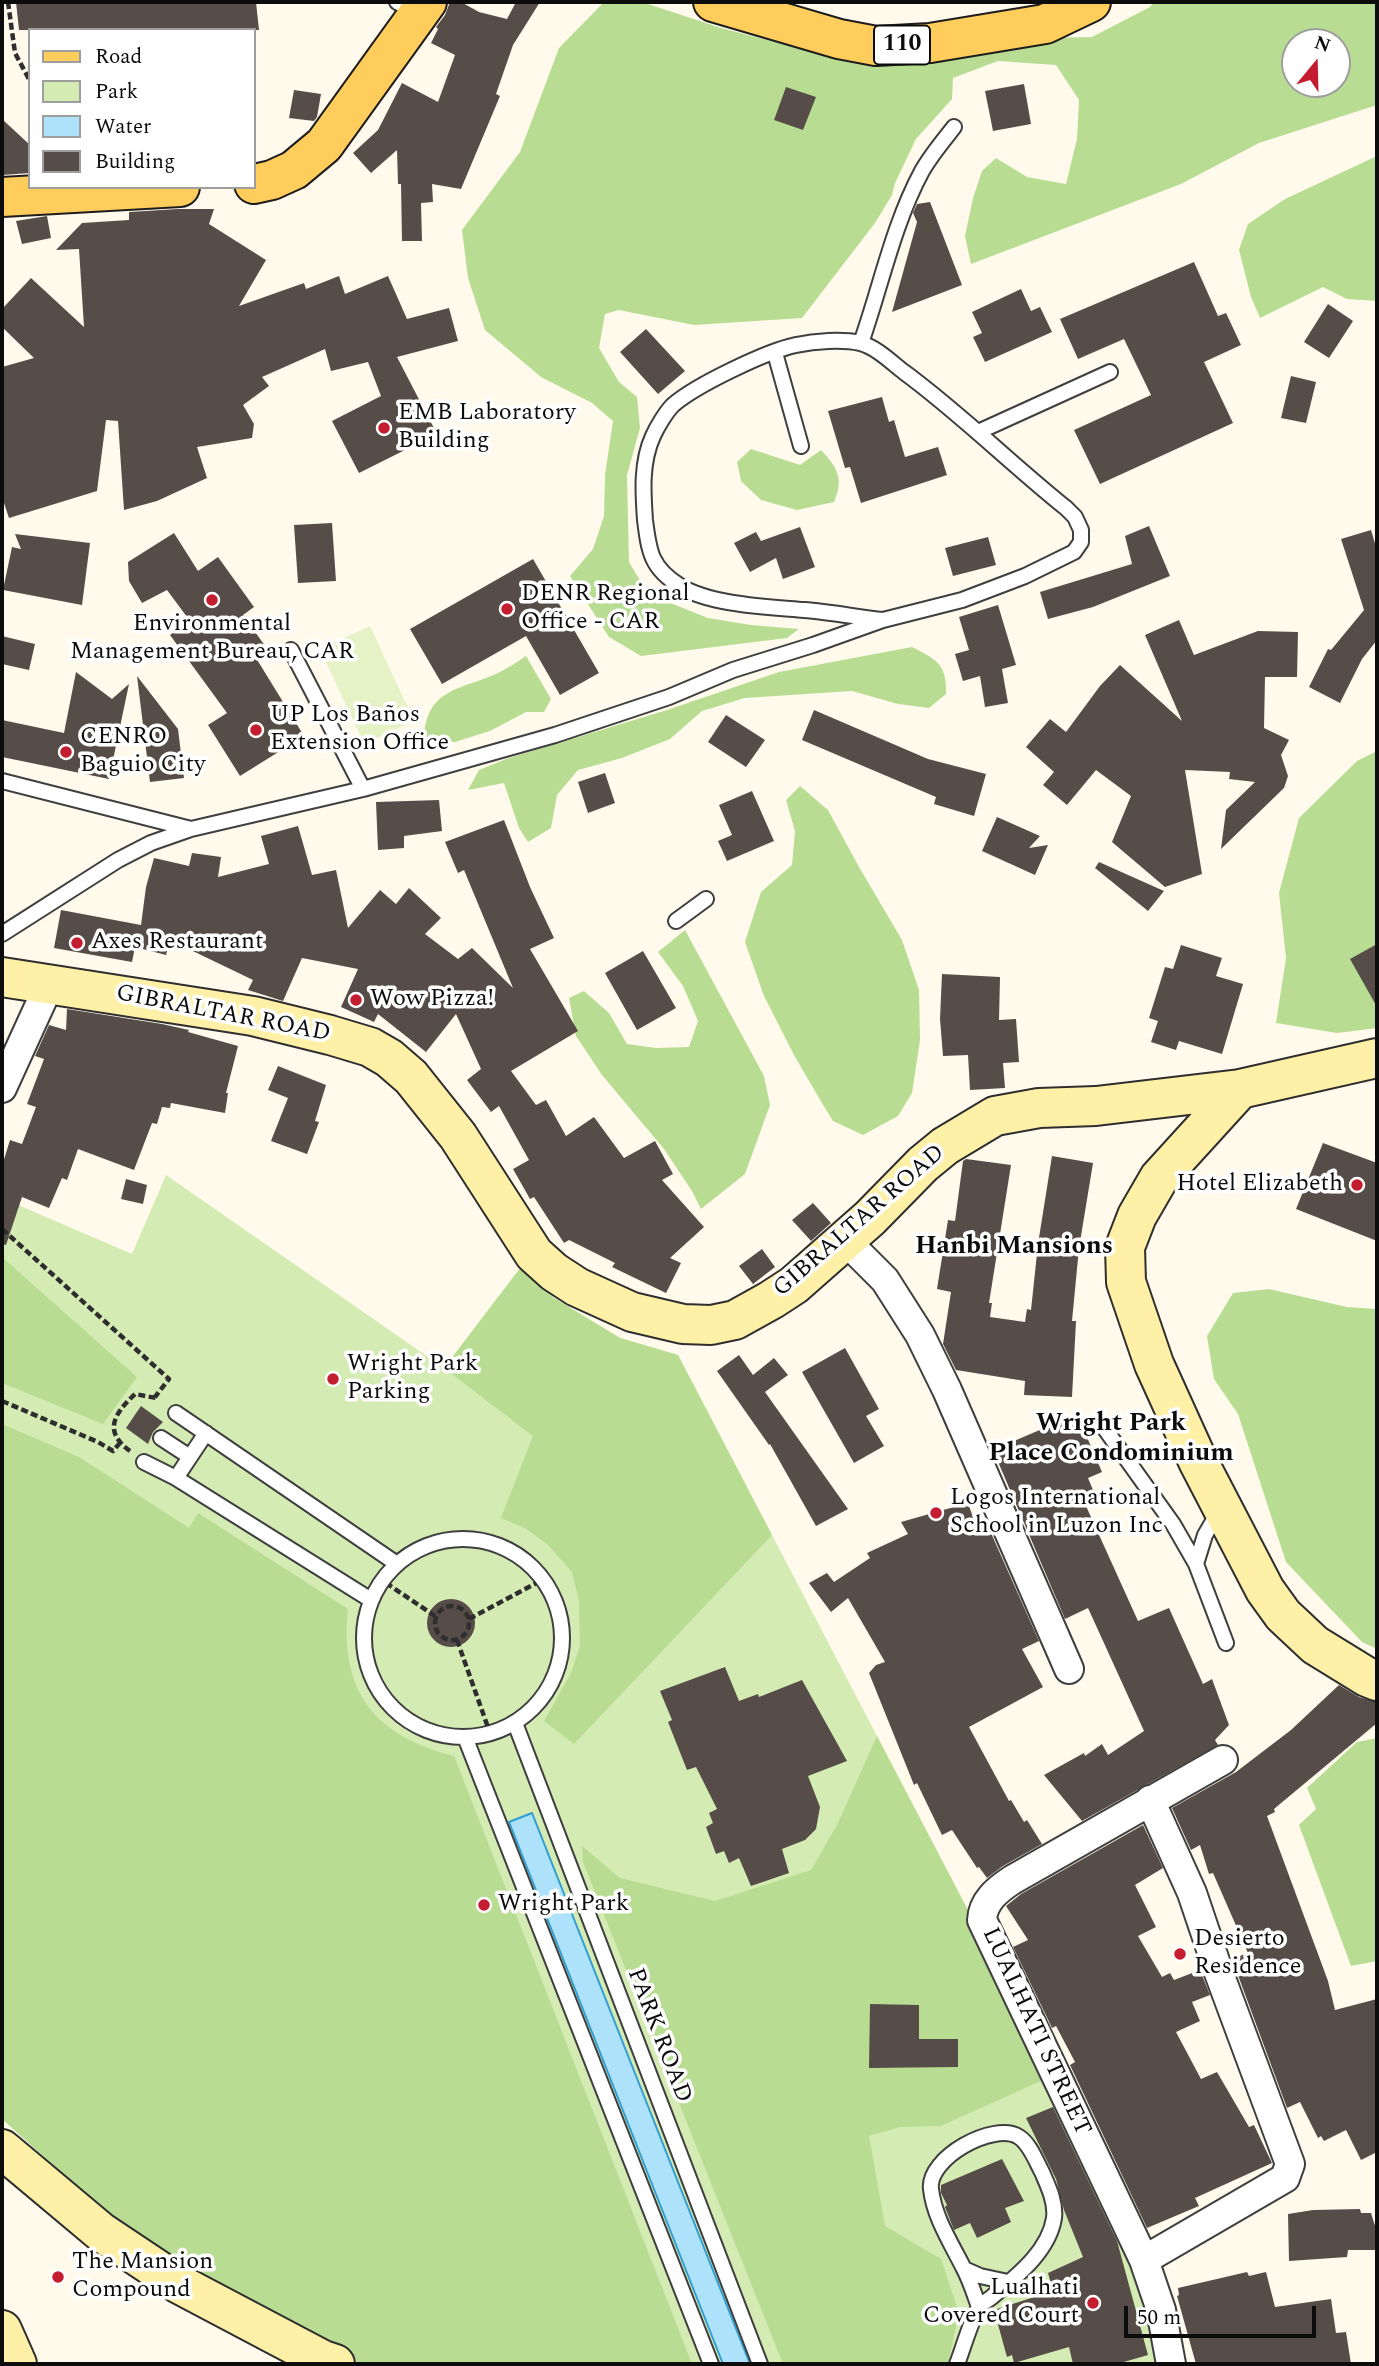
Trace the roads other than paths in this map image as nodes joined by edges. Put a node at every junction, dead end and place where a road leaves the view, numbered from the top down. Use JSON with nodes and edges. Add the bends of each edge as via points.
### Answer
{"nodes":[{"id":1,"x":713,"y":2,"type":"edge"},
{"id":2,"x":1091,"y":2,"type":"edge"},
{"id":3,"x":415,"y":6,"type":"edge"},
{"id":4,"x":954,"y":127,"type":"dead end"},
{"id":5,"x":256,"y":184,"type":"edge"},
{"id":6,"x":144,"y":189,"type":"edge"},
{"id":7,"x":2,"y":197,"type":"edge"},
{"id":8,"x":861,"y":343,"type":"junction"},
{"id":9,"x":775,"y":353,"type":"junction"},
{"id":10,"x":1110,"y":372,"type":"dead end"},
{"id":11,"x":978,"y":432,"type":"junction"},
{"id":12,"x":801,"y":446,"type":"dead end"},
{"id":13,"x":883,"y":620,"type":"junction"},
{"id":14,"x":291,"y":650,"type":"dead end"},
{"id":15,"x":2,"y":781,"type":"edge"},
{"id":16,"x":363,"y":789,"type":"junction"},
{"id":17,"x":191,"y":829,"type":"junction"},
{"id":18,"x":706,"y":899,"type":"dead end"},
{"id":19,"x":676,"y":922,"type":"dead end"},
{"id":20,"x":2,"y":934,"type":"edge"},
{"id":21,"x":2,"y":978,"type":"edge"},
{"id":22,"x":49,"y":985,"type":"junction"},
{"id":23,"x":1377,"y":1058,"type":"edge"},
{"id":24,"x":2,"y":1088,"type":"edge"},
{"id":25,"x":1240,"y":1089,"type":"junction"},
{"id":26,"x":845,"y":1240,"type":"junction"},
{"id":27,"x":176,"y":1413,"type":"dead end"},
{"id":28,"x":1105,"y":1429,"type":"dead end"},
{"id":29,"x":206,"y":1433,"type":"junction"},
{"id":30,"x":161,"y":1438,"type":"dead end"},
{"id":31,"x":190,"y":1457,"type":"junction"},
{"id":32,"x":144,"y":1462,"type":"dead end"},
{"id":33,"x":176,"y":1478,"type":"junction"},
{"id":34,"x":1222,"y":1507,"type":"junction"},
{"id":35,"x":397,"y":1564,"type":"junction"},
{"id":36,"x":1196,"y":1564,"type":"junction"},
{"id":37,"x":371,"y":1600,"type":"junction"},
{"id":38,"x":1226,"y":1643,"type":"dead end"},
{"id":39,"x":1069,"y":1670,"type":"dead end"},
{"id":40,"x":1377,"y":1681,"type":"edge"},
{"id":41,"x":515,"y":1723,"type":"junction"},
{"id":42,"x":465,"y":1737,"type":"junction"},
{"id":43,"x":1223,"y":1760,"type":"dead end"},
{"id":44,"x":1150,"y":1800,"type":"junction"},
{"id":45,"x":2,"y":2149,"type":"edge"},
{"id":46,"x":1144,"y":2260,"type":"junction"},
{"id":47,"x":964,"y":2269,"type":"junction"},
{"id":48,"x":1008,"y":2282,"type":"junction"},
{"id":49,"x":979,"y":2307,"type":"junction"},
{"id":50,"x":2,"y":2331,"type":"edge"},
{"id":51,"x":17,"y":2364,"type":"edge"},
{"id":52,"x":335,"y":2364,"type":"edge"},
{"id":53,"x":711,"y":2364,"type":"edge"},
{"id":54,"x":760,"y":2364,"type":"edge"},
{"id":55,"x":957,"y":2364,"type":"edge"},
{"id":56,"x":1171,"y":2364,"type":"edge"}],
"edges":[{"from":1,"to":2,"type":"main road","number":"110","via":[[876,46],[930,43],[1045,24]]},
{"from":3,"to":5,"type":"main road","via":[[324,145],[294,170]]},
{"from":4,"to":8,"type":"lane","via":[[916,184],[894,236]]},
{"from":6,"to":7,"type":"main road"},
{"from":8,"to":9,"type":"lane","via":[[796,345]]},
{"from":8,"to":11,"type":"lane"},
{"from":9,"to":12,"type":"lane"},
{"from":9,"to":13,"type":"lane","via":[[742,365],[672,406],[652,437],[643,473],[643,499],[655,567],[681,587],[711,598]]},
{"from":10,"to":11,"type":"lane"},
{"from":11,"to":13,"type":"lane","via":[[1075,517],[1081,542],[1074,552],[1025,576],[962,600]]},
{"from":13,"to":16,"type":"lane","via":[[555,735]]},
{"from":14,"to":16,"type":"lane"},
{"from":15,"to":17,"type":"lane"},
{"from":16,"to":17,"type":"lane"},
{"from":17,"to":20,"type":"lane","via":[[118,860]]},
{"from":18,"to":19,"type":"lane"},
{"from":21,"to":22,"type":"street","name":"GIBRALTAR ROAD"},
{"from":22,"to":24,"type":"street"},
{"from":22,"to":26,"type":"street","name":"GIBRALTAR ROAD","via":[[253,1016],[355,1041],[389,1058],[411,1077],[458,1136],[534,1254],[577,1287],[632,1312],[683,1324],[735,1321],[794,1285]]},
{"from":23,"to":25,"type":"street","name":"GIBRALTAR ROAD"},
{"from":25,"to":26,"type":"street","name":"GIBRALTAR ROAD","via":[[995,1116],[934,1155]]},
{"from":25,"to":34,"type":"street","via":[[1160,1178],[1125,1247],[1126,1282],[1154,1364]]},
{"from":26,"to":39,"type":"street","via":[[885,1280],[920,1335]]},
{"from":27,"to":29,"type":"lane"},
{"from":28,"to":36,"type":"lane"},
{"from":29,"to":31,"type":"lane"},
{"from":29,"to":35,"type":"lane"},
{"from":30,"to":31,"type":"lane"},
{"from":31,"to":33,"type":"lane"},
{"from":32,"to":33,"type":"lane"},
{"from":33,"to":37,"type":"lane"},
{"from":34,"to":36,"type":"lane","via":[[1205,1535]]},
{"from":34,"to":40,"type":"street","via":[[1283,1615],[1315,1645]]},
{"from":35,"to":37,"type":"lane"},
{"from":35,"to":41,"type":"lane","via":[[424,1546],[457,1539],[489,1542],[520,1556],[544,1579],[558,1608],[563,1641],[556,1673],[540,1702]]},
{"from":36,"to":38,"type":"lane"},
{"from":37,"to":42,"type":"lane","via":[[365,1654],[374,1681],[390,1704],[411,1722],[437,1733]]},
{"from":41,"to":42,"type":"lane"},
{"from":41,"to":54,"type":"lane","name":"PARK ROAD"},
{"from":42,"to":53,"type":"lane"},
{"from":43,"to":44,"type":"street","name":"LUALHATI STREET"},
{"from":44,"to":46,"type":"street","via":[[1192,1893],[1290,2164],[1285,2178]]},
{"from":44,"to":46,"type":"street","name":"LUALHATI STREET","via":[[1000,1888],[987,1901],[982,1920]]},
{"from":45,"to":52,"type":"street","via":[[101,2232],[179,2284]]},
{"from":46,"to":56,"type":"street","name":"LUALHATI STREET","via":[[1161,2310]]},
{"from":47,"to":48,"type":"lane"},
{"from":47,"to":48,"type":"lane","via":[[936,2211],[931,2178],[944,2160],[968,2145],[994,2133],[1013,2134],[1037,2162],[1052,2199],[1054,2220],[1035,2256]]},
{"from":47,"to":49,"type":"lane"},
{"from":48,"to":49,"type":"lane"},
{"from":49,"to":55,"type":"lane"},
{"from":50,"to":51,"type":"street"}]}
